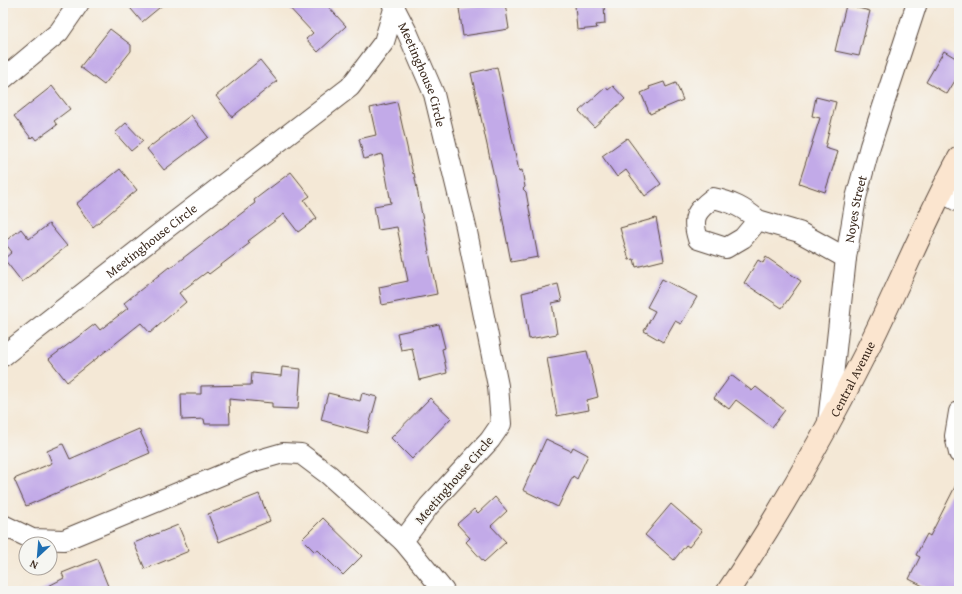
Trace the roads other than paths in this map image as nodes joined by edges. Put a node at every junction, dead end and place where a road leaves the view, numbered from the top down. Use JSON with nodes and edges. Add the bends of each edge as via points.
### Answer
{"nodes":[{"id":1,"x":79,"y":3,"type":"edge"},
{"id":2,"x":917,"y":3,"type":"edge"},
{"id":3,"x":396,"y":4,"type":"edge"},
{"id":4,"x":3,"y":79,"type":"edge"},
{"id":5,"x":959,"y":158,"type":"edge"},
{"id":6,"x":950,"y":197,"type":"edge"},
{"id":7,"x":758,"y":220,"type":"dead end"},
{"id":8,"x":846,"y":258,"type":"junction"},
{"id":9,"x":3,"y":356,"type":"edge"},
{"id":10,"x":959,"y":412,"type":"edge"},
{"id":11,"x":828,"y":422,"type":"junction"},
{"id":12,"x":958,"y":442,"type":"edge"},
{"id":13,"x":3,"y":525,"type":"edge"},
{"id":14,"x":403,"y":541,"type":"junction"},
{"id":15,"x":444,"y":591,"type":"edge"},
{"id":16,"x":728,"y":591,"type":"edge"}],
"edges":[{"from":1,"to":4,"type":"street","via":[[59,32]]},
{"from":2,"to":8,"type":"street","name":"Noyes Street","via":[[870,146],[856,198]]},
{"from":3,"to":9,"type":"street","name":"Meetinghouse Circle","via":[[384,42],[350,86]]},
{"from":3,"to":14,"type":"street","name":"Meetinghouse Circle","via":[[434,94],[466,227],[498,386],[501,424],[490,440],[429,506]]},
{"from":5,"to":6,"type":"main road","name":"Central Avenue"},
{"from":6,"to":11,"type":"main road","name":"Central Avenue"},
{"from":7,"to":8,"type":"street","via":[[799,232]]},
{"from":8,"to":11,"type":"street","name":"Noyes Street"},
{"from":10,"to":12,"type":"street"},
{"from":11,"to":16,"type":"main road","name":"Central Avenue","via":[[762,540]]},
{"from":13,"to":14,"type":"street","via":[[32,539],[64,540],[255,461],[283,453],[301,454],[329,475]]},
{"from":14,"to":15,"type":"street"}]}
